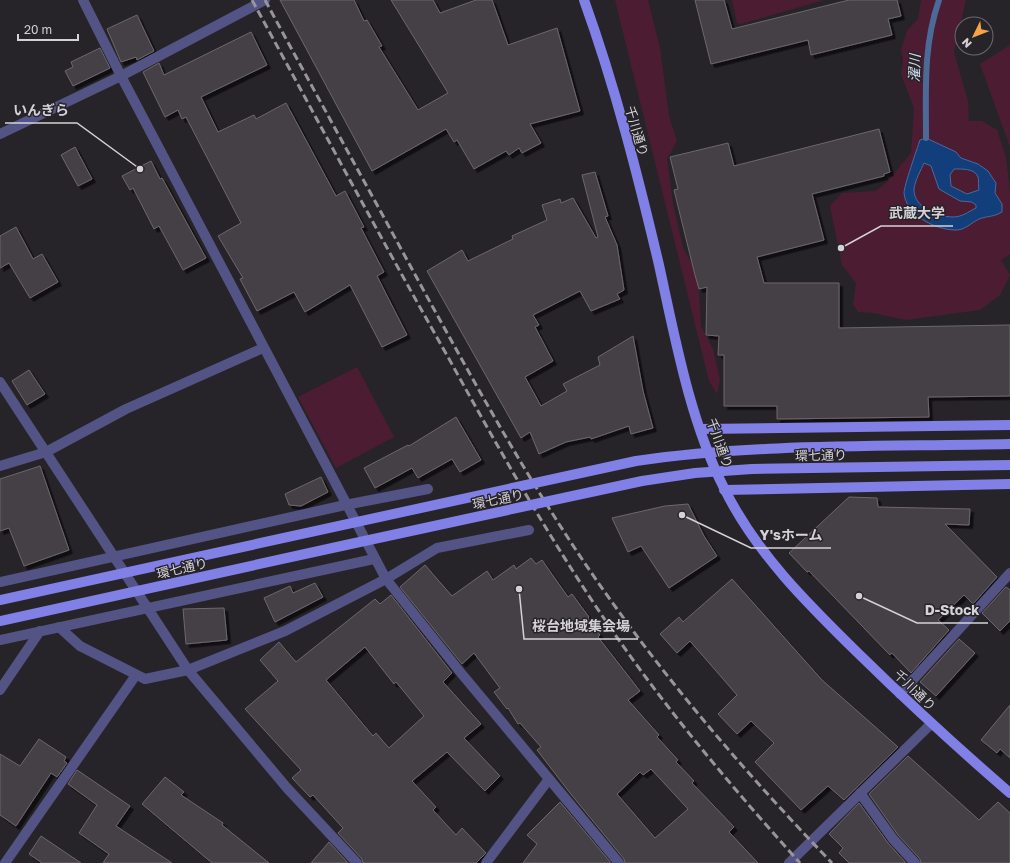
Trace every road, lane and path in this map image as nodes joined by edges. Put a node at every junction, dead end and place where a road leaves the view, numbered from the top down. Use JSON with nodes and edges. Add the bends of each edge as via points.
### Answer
{"nodes":[{"id":1,"x":83,"y":0,"type":"edge"},
{"id":2,"x":265,"y":0,"type":"edge"},
{"id":3,"x":584,"y":0,"type":"edge"},
{"id":4,"x":121,"y":76,"type":"junction"},
{"id":5,"x":0,"y":134,"type":"edge"},
{"id":6,"x":264,"y":348,"type":"junction"},
{"id":7,"x":0,"y":382,"type":"edge"},
{"id":8,"x":1010,"y":425,"type":"edge"},
{"id":9,"x":701,"y":430,"type":"junction"},
{"id":10,"x":1010,"y":444,"type":"edge"},
{"id":11,"x":46,"y":452,"type":"junction"},
{"id":12,"x":1010,"y":464,"type":"edge"},
{"id":13,"x":0,"y":466,"type":"edge"},
{"id":14,"x":1010,"y":484,"type":"edge"},
{"id":15,"x":428,"y":489,"type":"dead end"},
{"id":16,"x":724,"y":490,"type":"junction"},
{"id":17,"x":345,"y":505,"type":"junction"},
{"id":18,"x":529,"y":530,"type":"dead end"},
{"id":19,"x":113,"y":556,"type":"junction"},
{"id":20,"x":374,"y":558,"type":"junction"},
{"id":21,"x":1010,"y":573,"type":"edge"},
{"id":22,"x":386,"y":579,"type":"junction"},
{"id":23,"x":0,"y":582,"type":"edge"},
{"id":24,"x":0,"y":600,"type":"edge"},
{"id":25,"x":149,"y":608,"type":"junction"},
{"id":26,"x":0,"y":621,"type":"edge"},
{"id":27,"x":59,"y":628,"type":"junction"},
{"id":28,"x":40,"y":631,"type":"junction"},
{"id":29,"x":0,"y":640,"type":"edge"},
{"id":30,"x":188,"y":670,"type":"junction"},
{"id":31,"x":136,"y":675,"type":"junction"},
{"id":32,"x":0,"y":690,"type":"edge"},
{"id":33,"x":900,"y":694,"type":"junction"},
{"id":34,"x":932,"y":724,"type":"junction"},
{"id":35,"x":549,"y":779,"type":"junction"},
{"id":36,"x":860,"y":793,"type":"junction"},
{"id":37,"x":1010,"y":793,"type":"edge"},
{"id":38,"x":5,"y":863,"type":"edge"},
{"id":39,"x":357,"y":863,"type":"edge"},
{"id":40,"x":486,"y":863,"type":"edge"},
{"id":41,"x":619,"y":863,"type":"edge"},
{"id":42,"x":789,"y":863,"type":"edge"},
{"id":43,"x":915,"y":863,"type":"edge"}],
"edges":[{"from":1,"to":4,"type":"street"},
{"from":2,"to":4,"type":"street"},
{"from":3,"to":9,"type":"main road","name":"千川通り","via":[[643,197],[686,381]]},
{"from":4,"to":5,"type":"street"},
{"from":4,"to":6,"type":"street"},
{"from":6,"to":11,"type":"street","via":[[126,408]]},
{"from":6,"to":17,"type":"street"},
{"from":7,"to":11,"type":"street"},
{"from":8,"to":9,"type":"main road"},
{"from":9,"to":16,"type":"main road","name":"千川通り"},
{"from":10,"to":24,"type":"main road","name":"環七通り","bridge":true,"via":[[744,450],[636,461]]},
{"from":11,"to":13,"type":"street"},
{"from":11,"to":19,"type":"street"},
{"from":12,"to":26,"type":"main road","name":"環七通り","bridge":true,"via":[[752,469],[695,473],[642,481]]},
{"from":14,"to":16,"type":"main road"},
{"from":15,"to":17,"type":"street"},
{"from":16,"to":33,"type":"main road","name":"千川通り","via":[[748,530],[785,577],[830,626]]},
{"from":17,"to":19,"type":"street"},
{"from":17,"to":20,"type":"street"},
{"from":18,"to":22,"type":"street","via":[[437,548]]},
{"from":19,"to":23,"type":"street"},
{"from":19,"to":25,"type":"street"},
{"from":20,"to":22,"type":"street"},
{"from":20,"to":25,"type":"street"},
{"from":21,"to":33,"type":"street"},
{"from":22,"to":30,"type":"street","via":[[284,631]]},
{"from":22,"to":35,"type":"street"},
{"from":25,"to":27,"type":"street"},
{"from":25,"to":30,"type":"street"},
{"from":27,"to":28,"type":"street"},
{"from":27,"to":31,"type":"street","via":[[80,646]]},
{"from":28,"to":29,"type":"street"},
{"from":28,"to":32,"type":"street"},
{"from":30,"to":31,"type":"street","via":[[145,679]]},
{"from":30,"to":39,"type":"street","via":[[287,788]]},
{"from":31,"to":38,"type":"street"},
{"from":33,"to":34,"type":"main road","name":"千川通り"},
{"from":34,"to":36,"type":"street"},
{"from":34,"to":37,"type":"main road","name":"千川通り"},
{"from":35,"to":40,"type":"street"},
{"from":35,"to":41,"type":"street"},
{"from":36,"to":42,"type":"street"},
{"from":36,"to":43,"type":"street","via":[[893,839]]}]}
